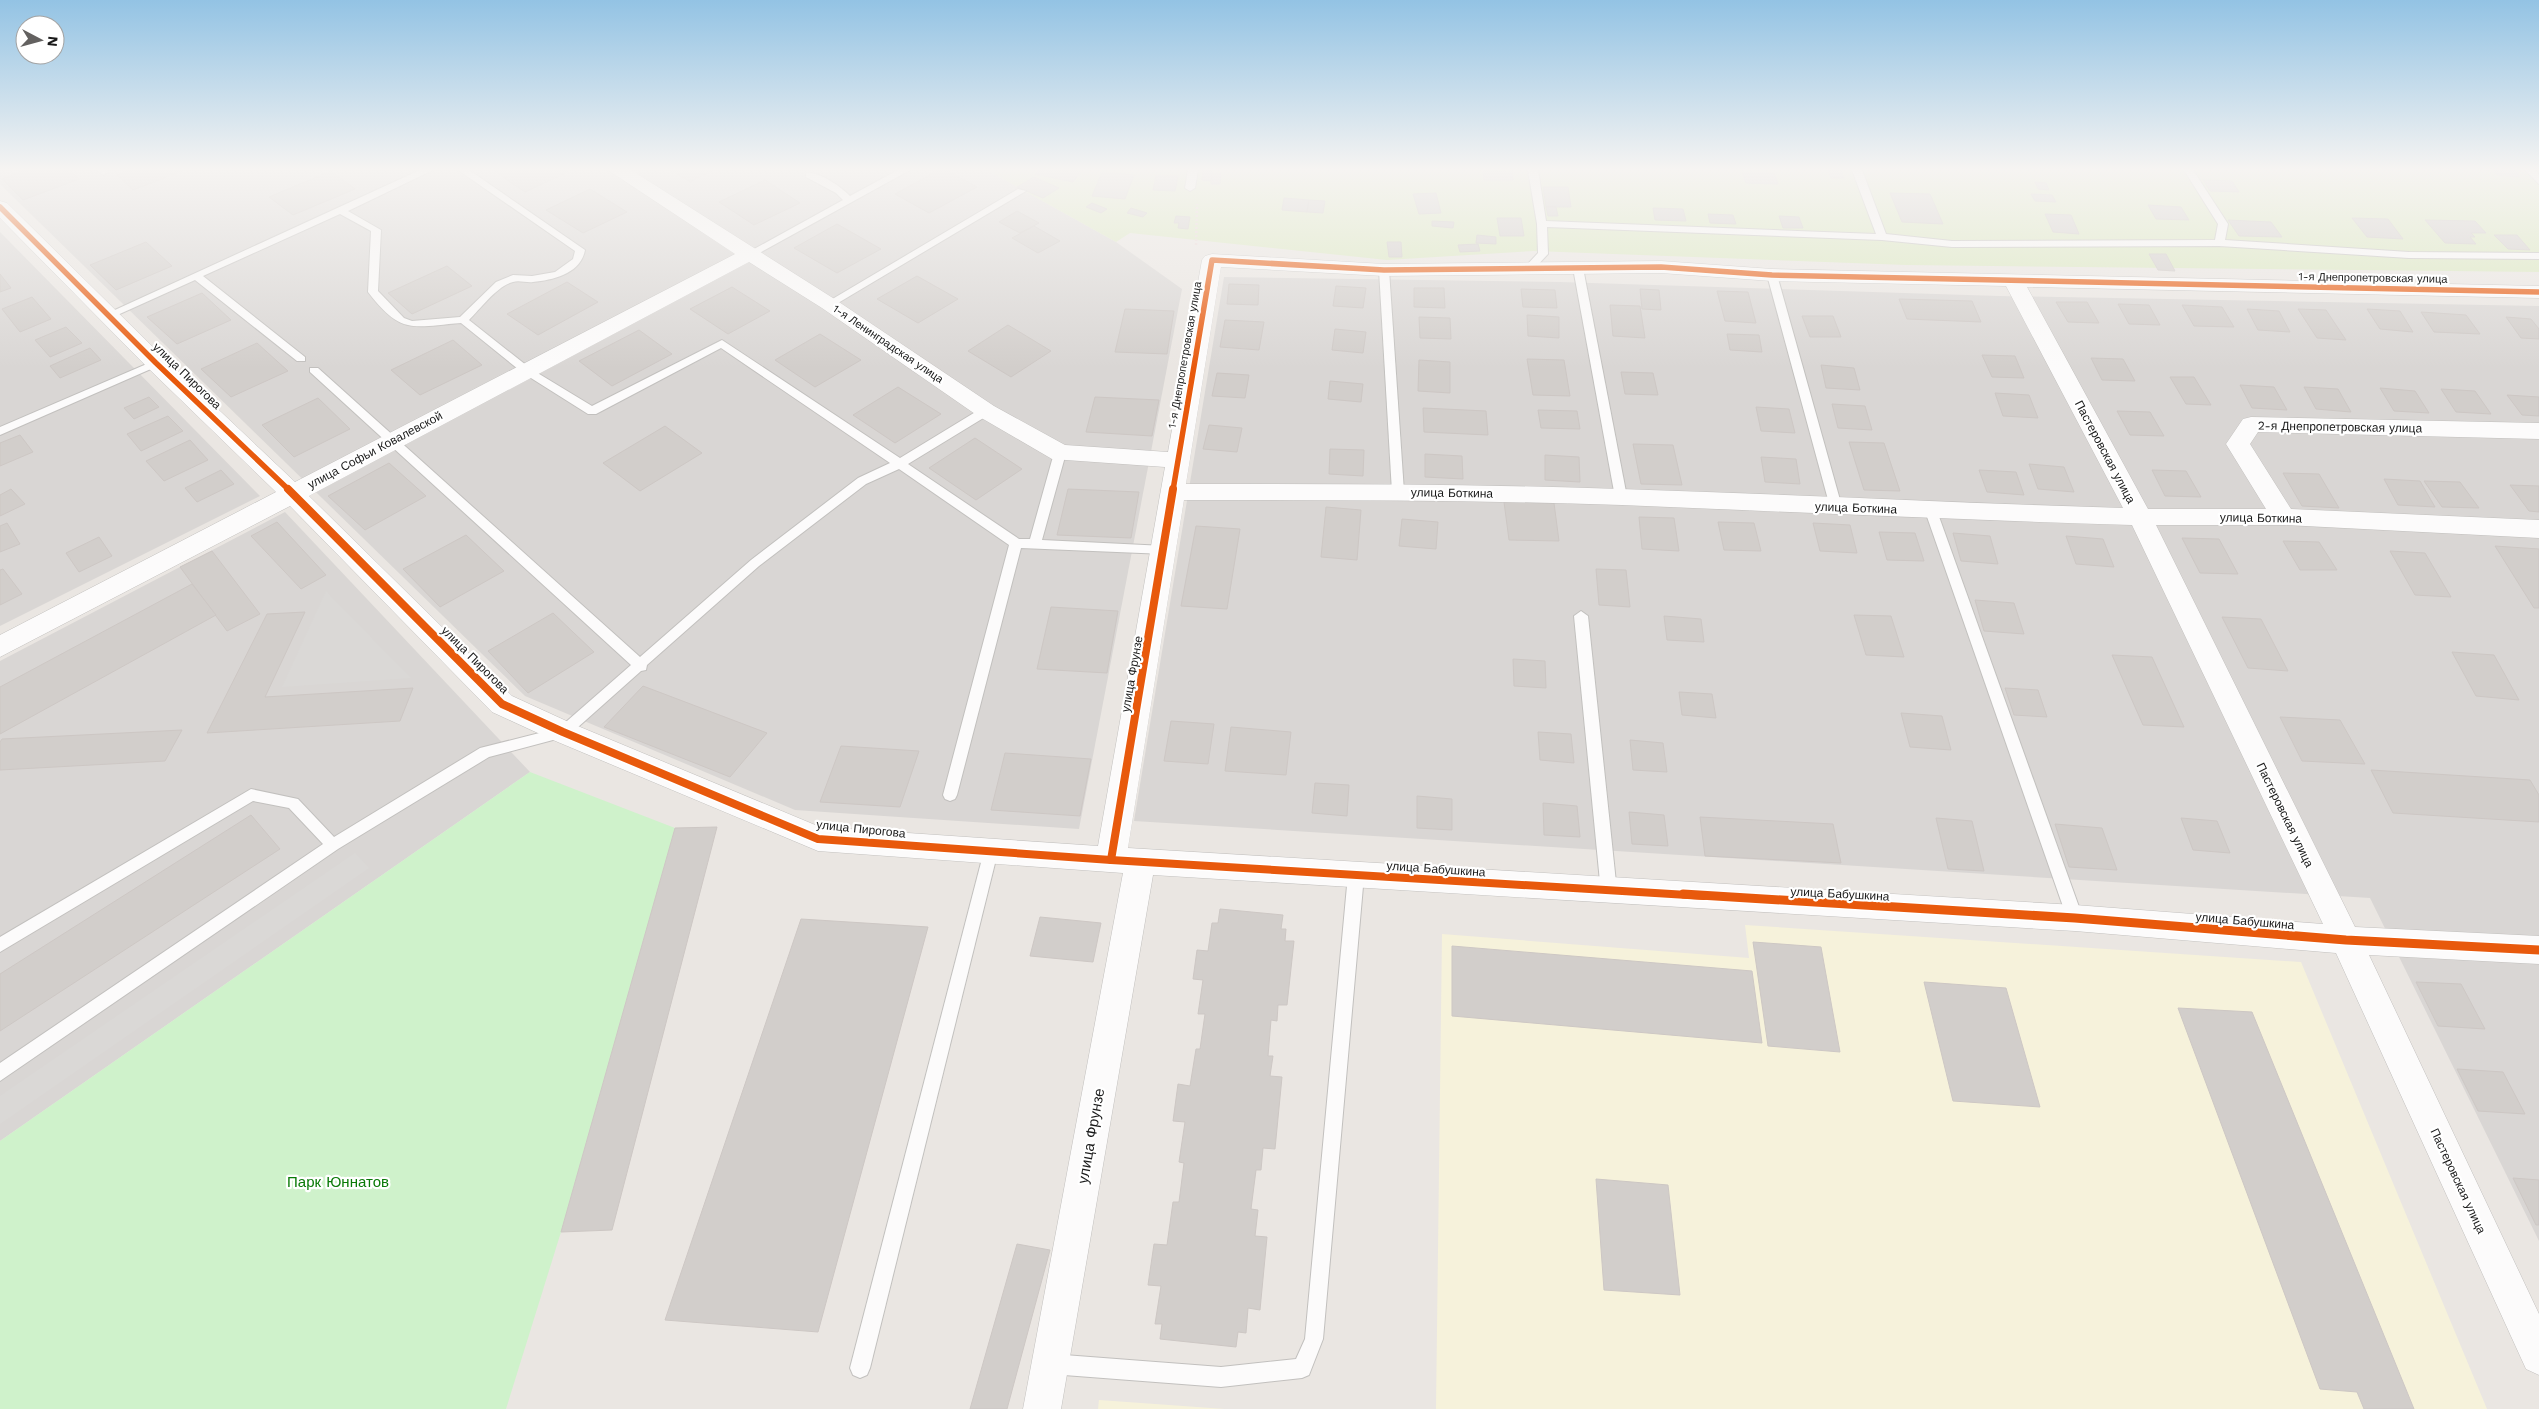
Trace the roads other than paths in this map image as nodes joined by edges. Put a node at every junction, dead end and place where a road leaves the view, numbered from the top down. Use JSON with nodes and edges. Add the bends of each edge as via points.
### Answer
{"nodes":[{"id":1,"x":29,"y":236,"type":"edge"},
{"id":2,"x":285,"y":236,"type":"edge"},
{"id":3,"x":376,"y":236,"type":"edge"},
{"id":4,"x":559,"y":236,"type":"edge"},
{"id":5,"x":721,"y":236,"type":"edge"},
{"id":6,"x":784,"y":236,"type":"edge"},
{"id":7,"x":945,"y":236,"type":"edge"},
{"id":8,"x":1543,"y":236,"type":"edge"},
{"id":9,"x":1849,"y":236,"type":"edge"},
{"id":10,"x":2221,"y":236,"type":"edge"},
{"id":11,"x":1882,"y":237,"type":"joint"},
{"id":12,"x":2219,"y":243,"type":"junction"},
{"id":13,"x":750,"y":254,"type":"junction"},
{"id":14,"x":2539,"y":256,"type":"edge"},
{"id":15,"x":1529,"y":268,"type":"junction"},
{"id":16,"x":1578,"y":268,"type":"junction"},
{"id":17,"x":1384,"y":270,"type":"junction"},
{"id":18,"x":1772,"y":275,"type":"junction"},
{"id":19,"x":196,"y":276,"type":"junction"},
{"id":20,"x":2014,"y":282,"type":"junction"},
{"id":21,"x":2539,"y":292,"type":"edge"},
{"id":22,"x":829,"y":304,"type":"junction"},
{"id":23,"x":109,"y":315,"type":"junction"},
{"id":24,"x":463,"y":320,"type":"junction"},
{"id":25,"x":300,"y":359,"type":"dead end"},
{"id":26,"x":156,"y":363,"type":"junction"},
{"id":27,"x":314,"y":370,"type":"dead end"},
{"id":28,"x":527,"y":371,"type":"junction"},
{"id":29,"x":986,"y":411,"type":"junction"},
{"id":30,"x":0,"y":431,"type":"edge"},
{"id":31,"x":2539,"y":431,"type":"edge"},
{"id":32,"x":393,"y":440,"type":"junction"},
{"id":33,"x":1060,"y":453,"type":"junction"},
{"id":34,"x":1178,"y":460,"type":"junction"},
{"id":35,"x":899,"y":464,"type":"junction"},
{"id":36,"x":1174,"y":492,"type":"junction"},
{"id":37,"x":1398,"y":492,"type":"junction"},
{"id":38,"x":293,"y":494,"type":"junction"},
{"id":39,"x":1621,"y":496,"type":"junction"},
{"id":40,"x":1836,"y":507,"type":"junction"},
{"id":41,"x":1931,"y":511,"type":"junction"},
{"id":42,"x":2140,"y":517,"type":"junction"},
{"id":43,"x":2284,"y":517,"type":"junction"},
{"id":44,"x":2539,"y":529,"type":"edge"},
{"id":45,"x":1016,"y":543,"type":"junction"},
{"id":46,"x":1035,"y":544,"type":"junction"},
{"id":47,"x":1165,"y":550,"type":"junction"},
{"id":48,"x":1581,"y":616,"type":"dead end"},
{"id":49,"x":0,"y":647,"type":"edge"},
{"id":50,"x":641,"y":666,"type":"junction"},
{"id":51,"x":563,"y":732,"type":"junction"},
{"id":52,"x":950,"y":795,"type":"dead end"},
{"id":53,"x":333,"y":845,"type":"junction"},
{"id":54,"x":992,"y":851,"type":"junction"},
{"id":55,"x":1126,"y":861,"type":"junction"},
{"id":56,"x":1356,"y":875,"type":"junction"},
{"id":57,"x":1609,"y":892,"type":"junction"},
{"id":58,"x":2075,"y":918,"type":"junction"},
{"id":59,"x":2346,"y":940,"type":"junction"},
{"id":60,"x":0,"y":945,"type":"edge"},
{"id":61,"x":2539,"y":950,"type":"edge"},
{"id":62,"x":0,"y":1073,"type":"edge"},
{"id":63,"x":2539,"y":1356,"type":"edge"},
{"id":64,"x":1050,"y":1364,"type":"junction"},
{"id":65,"x":860,"y":1368,"type":"dead end"},
{"id":66,"x":1042,"y":1409,"type":"edge"}],
"edges":[{"from":1,"to":23,"type":"street","name":"улица Пирогова"},
{"from":2,"to":19,"type":"lane"},
{"from":3,"to":24,"type":"lane","via":[[373,292],[400,320],[411,324]]},
{"from":4,"to":24,"type":"lane","via":[[580,250],[578,260],[558,274],[513,278],[500,284]]},
{"from":5,"to":13,"type":"street","name":"1-я Ленинградская улица"},
{"from":6,"to":13,"type":"lane"},
{"from":7,"to":22,"type":"lane"},
{"from":8,"to":15,"type":"lane","via":[[1544,254]]},
{"from":9,"to":11,"type":"lane"},
{"from":10,"to":12,"type":"lane"},
{"from":11,"to":12,"type":"lane","via":[[1952,244]]},
{"from":12,"to":14,"type":"lane","via":[[2409,255]]},
{"from":13,"to":22,"type":"street","name":"1-я Ленинградская улица"},
{"from":13,"to":28,"type":"street","name":"улица Софьи Ковалевской"},
{"from":15,"to":16,"type":"street","name":"1-я Днепропетровская улица"},
{"from":15,"to":17,"type":"street","name":"1-я Днепропетровская улица"},
{"from":16,"to":18,"type":"street","name":"1-я Днепропетровская улица","via":[[1661,267]]},
{"from":16,"to":39,"type":"lane"},
{"from":17,"to":34,"type":"street","name":"1-я Днепропетровская улица","via":[[1212,260]]},
{"from":17,"to":37,"type":"lane"},
{"from":18,"to":20,"type":"street","name":"1-я Днепропетровская улица"},
{"from":18,"to":40,"type":"lane"},
{"from":19,"to":23,"type":"lane"},
{"from":19,"to":25,"type":"lane"},
{"from":20,"to":21,"type":"street","name":"1-я Днепропетровская улица"},
{"from":20,"to":42,"type":"street","name":"Пастеровская улица"},
{"from":22,"to":29,"type":"street","name":"1-я Ленинградская улица"},
{"from":23,"to":26,"type":"street","name":"улица Пирогова"},
{"from":24,"to":28,"type":"lane"},
{"from":26,"to":30,"type":"lane"},
{"from":26,"to":38,"type":"street","name":"улица Пирогова"},
{"from":27,"to":32,"type":"lane"},
{"from":28,"to":32,"type":"street","name":"улица Софьи Ковалевской"},
{"from":28,"to":35,"type":"lane","via":[[592,411],[722,343]]},
{"from":29,"to":33,"type":"street","name":"1-я Ленинградская улица"},
{"from":29,"to":35,"type":"lane"},
{"from":31,"to":43,"type":"street","name":"2-я Днепропетровская улица","via":[[2251,424],[2238,444]]},
{"from":32,"to":38,"type":"street","name":"улица Софьи Ковалевской"},
{"from":32,"to":50,"type":"lane"},
{"from":33,"to":34,"type":"street","name":"1-я Ленинградская улица"},
{"from":33,"to":46,"type":"lane"},
{"from":34,"to":36,"type":"street","name":"1-я Днепропетровская улица"},
{"from":35,"to":45,"type":"lane"},
{"from":35,"to":50,"type":"lane","via":[[862,481],[755,563]]},
{"from":36,"to":37,"type":"street","name":"улица Боткина"},
{"from":36,"to":47,"type":"street","name":"улица Фрунзе"},
{"from":37,"to":39,"type":"street","name":"улица Боткина"},
{"from":38,"to":49,"type":"street","name":"улица Софьи Ковалевской"},
{"from":38,"to":51,"type":"street","name":"улица Пирогова","via":[[502,704]]},
{"from":39,"to":40,"type":"street","name":"улица Боткина"},
{"from":40,"to":41,"type":"street","name":"улица Боткина"},
{"from":41,"to":42,"type":"street","name":"улица Боткина"},
{"from":41,"to":58,"type":"lane"},
{"from":42,"to":43,"type":"street","name":"улица Боткина"},
{"from":42,"to":59,"type":"street","name":"Пастеровская улица"},
{"from":43,"to":44,"type":"street","name":"улица Боткина"},
{"from":45,"to":46,"type":"lane"},
{"from":45,"to":52,"type":"lane"},
{"from":46,"to":47,"type":"lane"},
{"from":47,"to":55,"type":"street","name":"улица Фрунзе"},
{"from":48,"to":57,"type":"lane"},
{"from":50,"to":51,"type":"lane"},
{"from":51,"to":53,"type":"lane","via":[[485,752]]},
{"from":51,"to":54,"type":"street","name":"улица Пирогова","via":[[818,839]]},
{"from":53,"to":60,"type":"lane","via":[[293,803],[251,795]]},
{"from":53,"to":62,"type":"lane"},
{"from":54,"to":55,"type":"street","name":"улица Пирогова"},
{"from":54,"to":65,"type":"lane"},
{"from":55,"to":56,"type":"street","name":"улица Бабушкина"},
{"from":55,"to":64,"type":"street","name":"улица Фрунзе"},
{"from":56,"to":57,"type":"street","name":"улица Бабушкина"},
{"from":56,"to":64,"type":"lane","via":[[1314,1339],[1302,1368],[1221,1377]]},
{"from":57,"to":58,"type":"street","name":"улица Бабушкина"},
{"from":58,"to":59,"type":"street","name":"улица Бабушкина"},
{"from":59,"to":61,"type":"street","name":"улица Бабушкина"},
{"from":59,"to":63,"type":"street","name":"Пастеровская улица"},
{"from":64,"to":66,"type":"street","name":"улица Фрунзе"}]}
